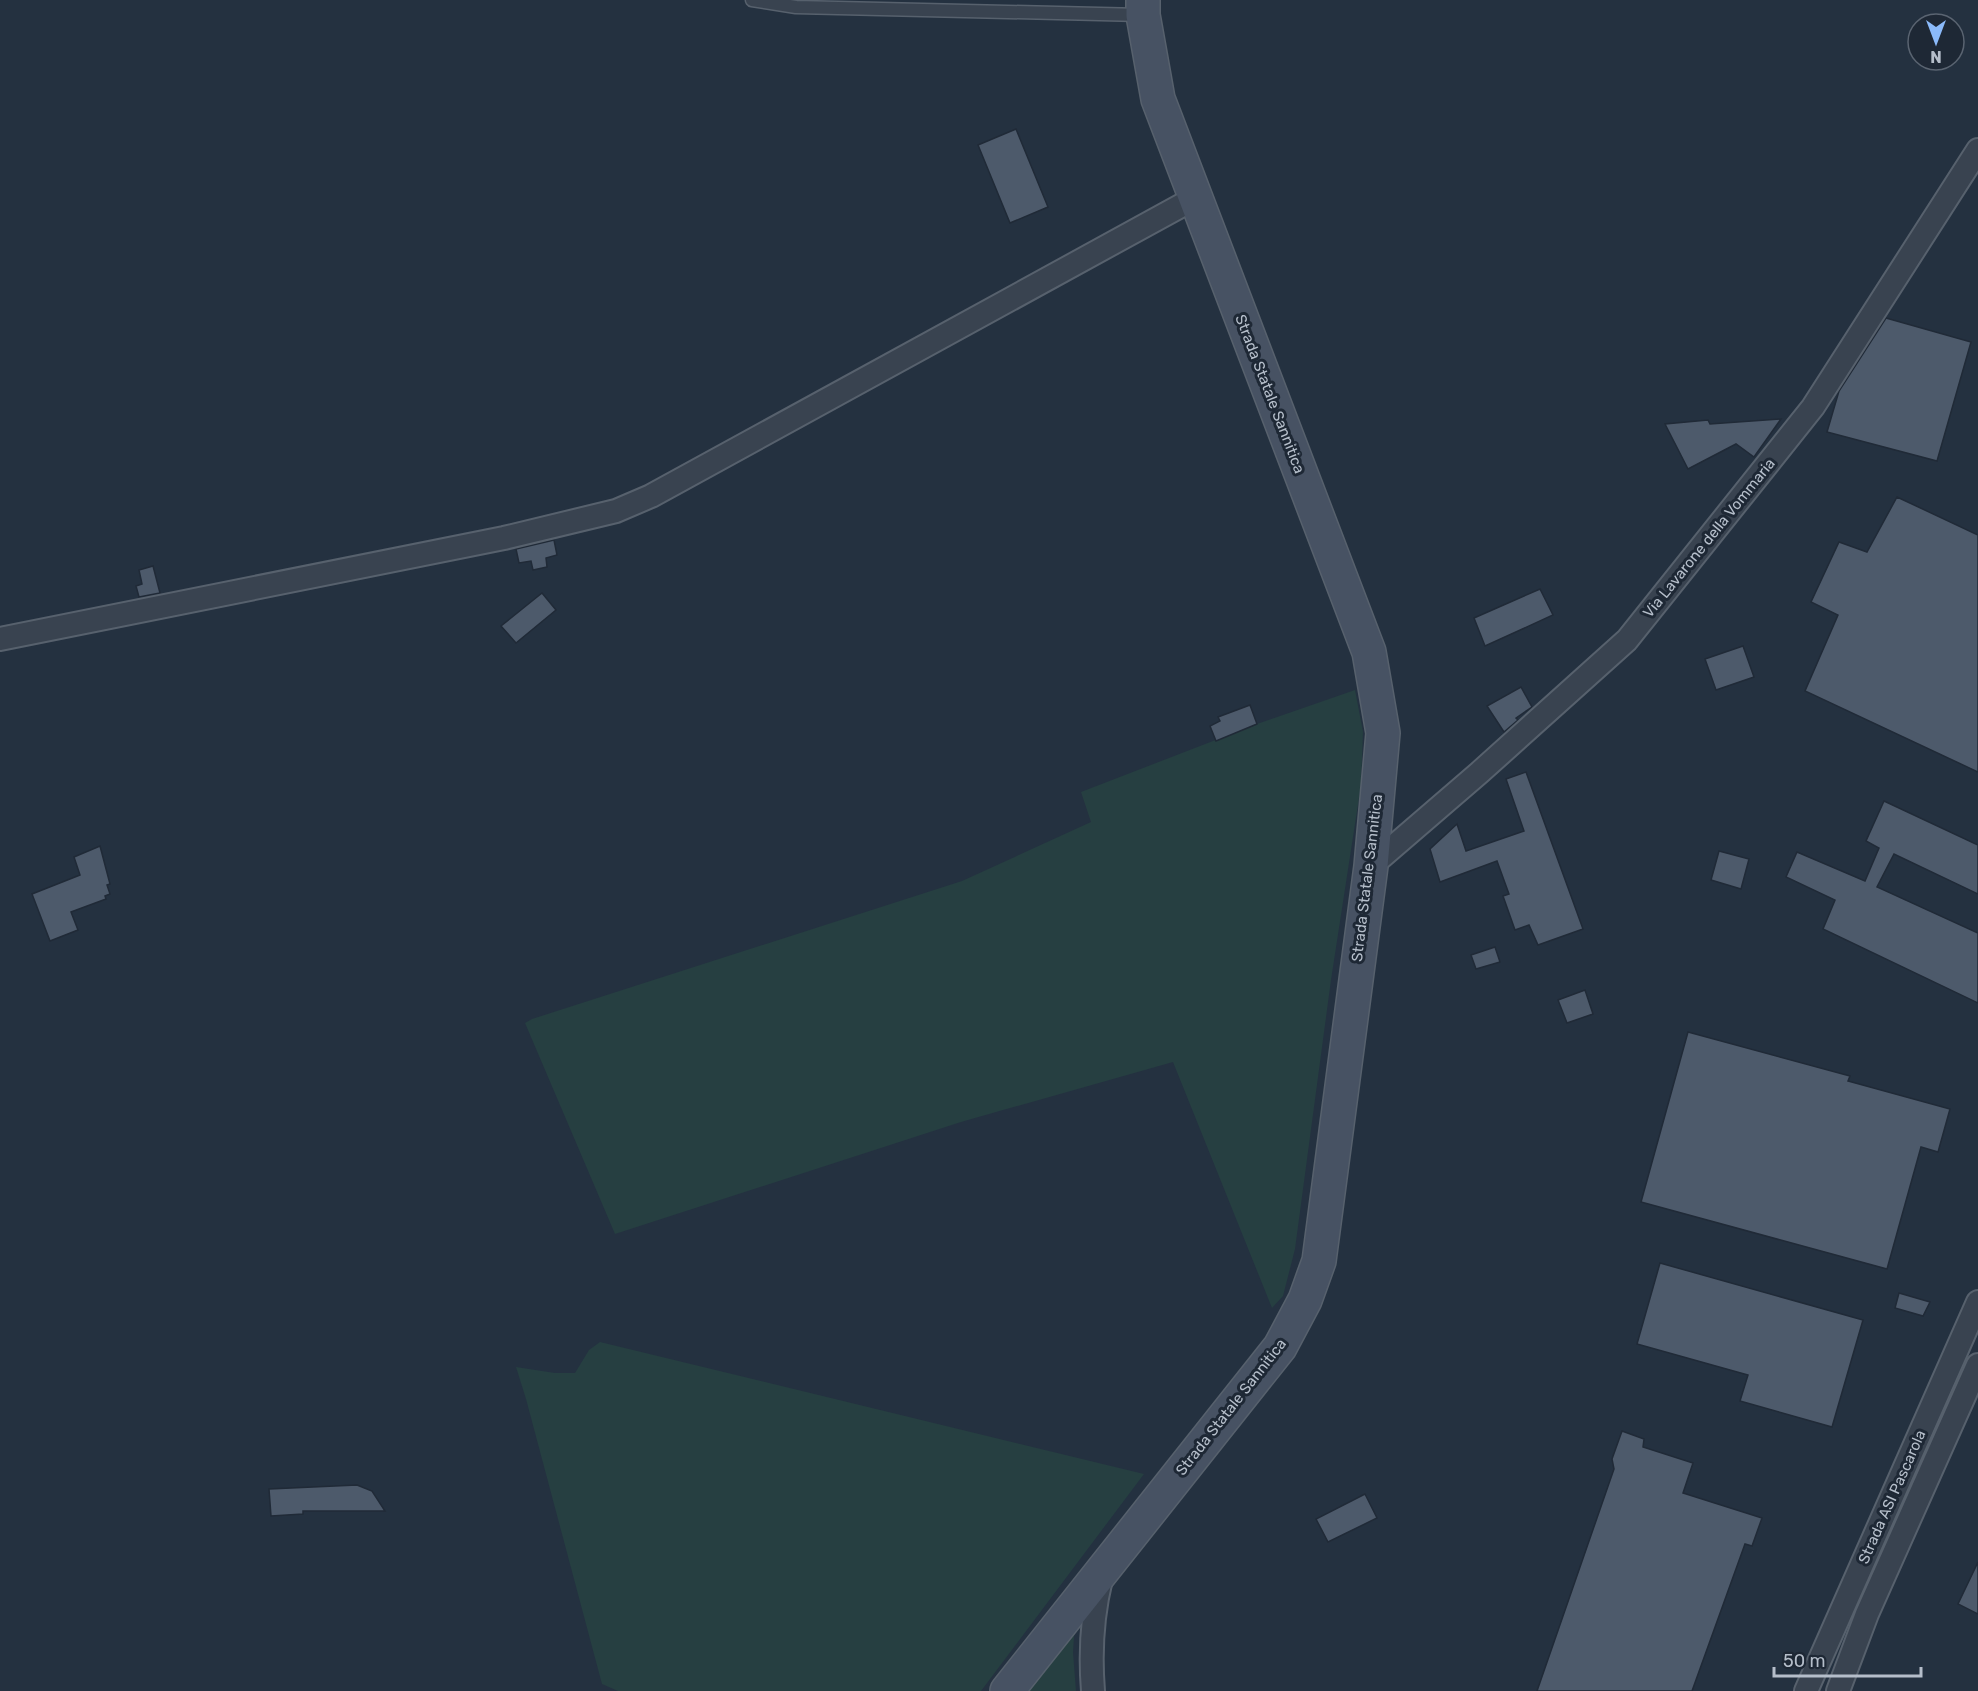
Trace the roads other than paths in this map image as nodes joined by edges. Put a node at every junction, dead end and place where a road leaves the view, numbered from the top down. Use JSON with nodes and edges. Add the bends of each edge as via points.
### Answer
{"nodes":[{"id":1,"x":752,"y":0,"type":"edge"},
{"id":2,"x":1143,"y":8,"type":"edge"},
{"id":3,"x":1978,"y":150,"type":"edge"},
{"id":4,"x":1195,"y":198,"type":"junction"},
{"id":5,"x":0,"y":639,"type":"edge"},
{"id":6,"x":1371,"y":866,"type":"junction"},
{"id":7,"x":1978,"y":1302,"type":"edge"},
{"id":8,"x":1978,"y":1365,"type":"edge"},
{"id":9,"x":1104,"y":1568,"type":"junction"},
{"id":10,"x":1019,"y":1687,"type":"edge"},
{"id":11,"x":1093,"y":1691,"type":"edge"},
{"id":12,"x":1806,"y":1691,"type":"edge"},
{"id":13,"x":1838,"y":1691,"type":"edge"}],
"edges":[{"from":1,"to":2,"type":"lane","via":[[796,7]]},
{"from":2,"to":4,"type":"main road","name":"Strada Statale Sannitica","via":[[1158,99]]},
{"from":3,"to":6,"type":"street","name":"Via Lavarone della Vommaria","via":[[1813,407],[1627,640]]},
{"from":4,"to":5,"type":"street","via":[[651,496],[616,511],[504,538]]},
{"from":4,"to":6,"type":"main road","name":"Strada Statale Sannitica","via":[[1369,652],[1383,733]]},
{"from":6,"to":9,"type":"main road","name":"Strada Statale Sannitica","via":[[1319,1261],[1305,1300],[1280,1347]]},
{"from":7,"to":12,"type":"street","name":"Strada ASI Pascarola"},
{"from":8,"to":13,"type":"street","name":"Strada ASI Pascarola","via":[[1867,1614]]},
{"from":9,"to":10,"type":"main road","name":"Strada Statale Sannitica"},
{"from":9,"to":11,"type":"street","via":[[1094,1605]]}]}
